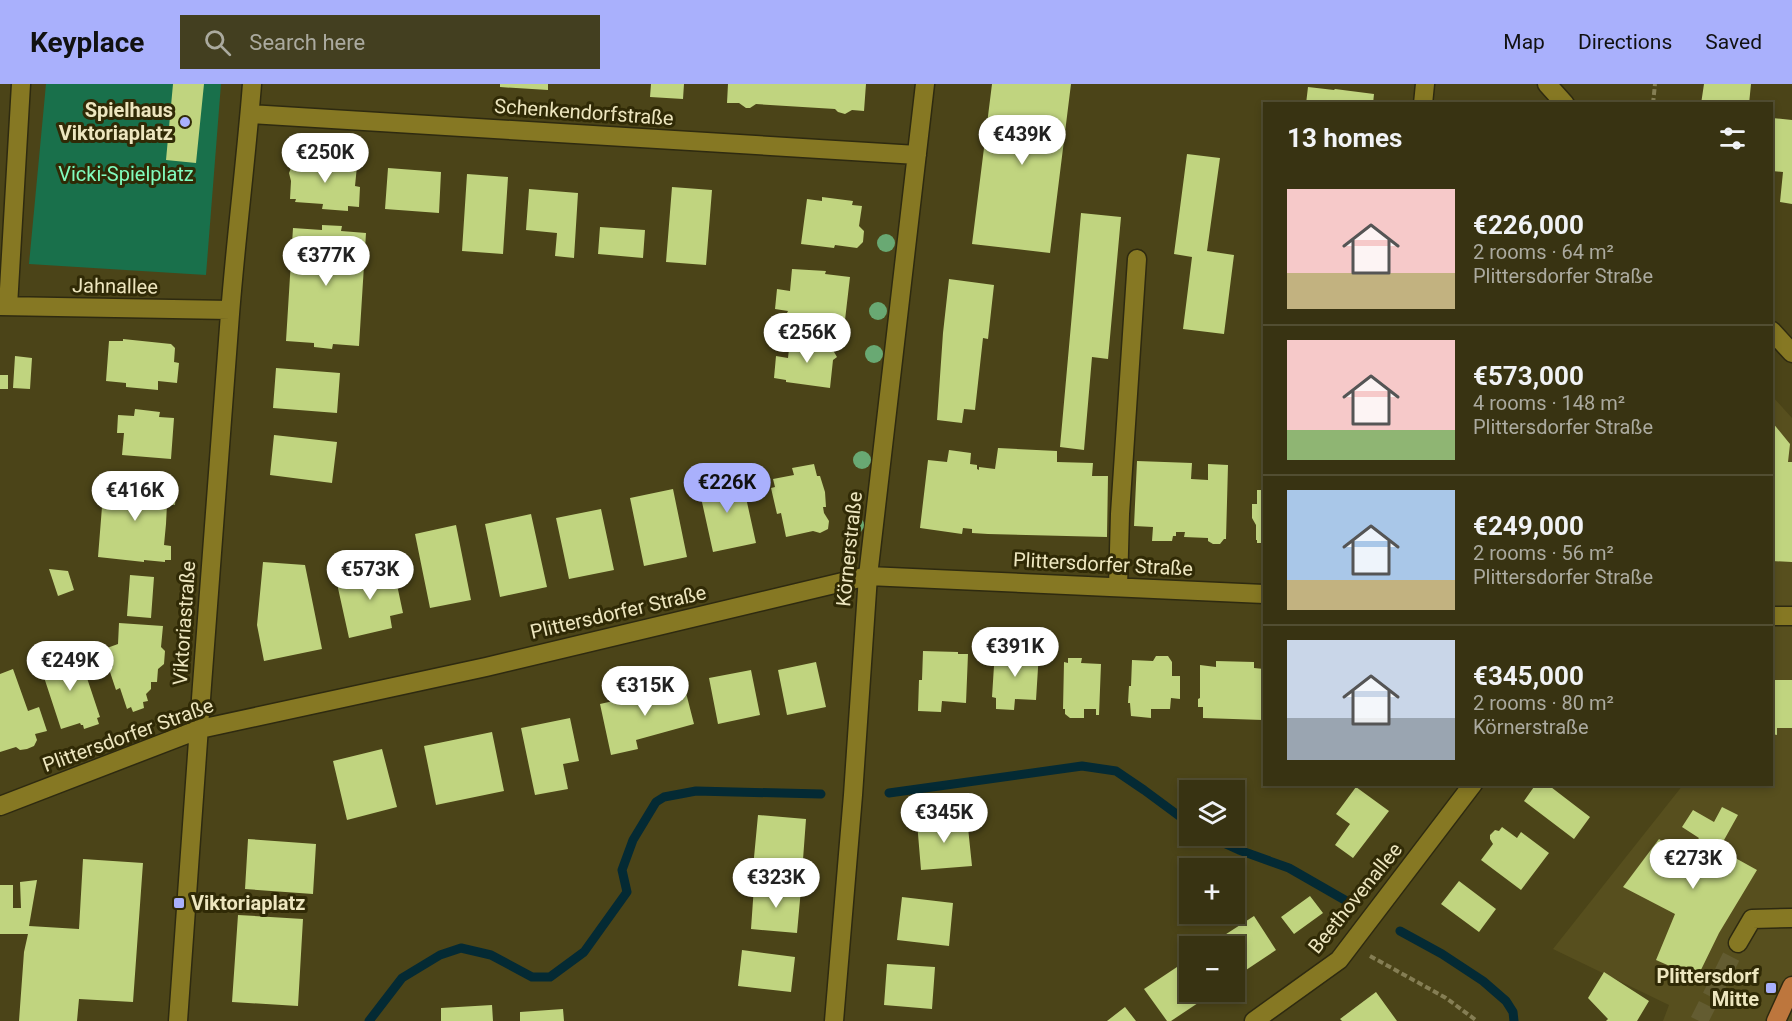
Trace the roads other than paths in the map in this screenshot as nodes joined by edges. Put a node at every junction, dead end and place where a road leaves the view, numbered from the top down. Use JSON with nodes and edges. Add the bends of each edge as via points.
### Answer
{"nodes":[{"id":1,"x":21,"y":84,"type":"edge"},
{"id":2,"x":252,"y":84,"type":"edge"},
{"id":3,"x":926,"y":84,"type":"edge"},
{"id":4,"x":1425,"y":84,"type":"edge"},
{"id":5,"x":1547,"y":84,"type":"edge"},
{"id":6,"x":1423,"y":102,"type":"edge"},
{"id":7,"x":1563,"y":102,"type":"edge"},
{"id":8,"x":250,"y":114,"type":"junction"},
{"id":9,"x":916,"y":155,"type":"junction"},
{"id":10,"x":1137,"y":259,"type":"dead end"},
{"id":11,"x":4,"y":306,"type":"edge"},
{"id":12,"x":230,"y":310,"type":"junction"},
{"id":13,"x":1773,"y":332,"type":"edge"},
{"id":14,"x":1792,"y":353,"type":"edge"},
{"id":15,"x":868,"y":576,"type":"junction"},
{"id":16,"x":1118,"y":586,"type":"junction"},
{"id":17,"x":1263,"y":594,"type":"edge"},
{"id":18,"x":1773,"y":616,"type":"edge"},
{"id":19,"x":1792,"y":616,"type":"edge"},
{"id":20,"x":200,"y":729,"type":"junction"},
{"id":21,"x":1471,"y":786,"type":"edge"},
{"id":22,"x":0,"y":806,"type":"edge"},
{"id":23,"x":1792,"y":918,"type":"edge"},
{"id":24,"x":1738,"y":942,"type":"tunnel mouth"},
{"id":25,"x":1792,"y":986,"type":"edge"},
{"id":26,"x":178,"y":1021,"type":"edge"},
{"id":27,"x":834,"y":1021,"type":"edge"},
{"id":28,"x":1254,"y":1021,"type":"edge"},
{"id":29,"x":1776,"y":1021,"type":"edge"}],
"edges":[{"from":1,"to":11,"type":"street"},
{"from":2,"to":8,"type":"street","name":"Viktoriastraße"},
{"from":3,"to":9,"type":"street","name":"Körnerstraße"},
{"from":4,"to":6,"type":"street"},
{"from":5,"to":7,"type":"street"},
{"from":8,"to":9,"type":"street","name":"Schenkendorfstraße"},
{"from":8,"to":12,"type":"street","name":"Viktoriastraße"},
{"from":9,"to":15,"type":"street","name":"Körnerstraße"},
{"from":10,"to":16,"type":"street"},
{"from":11,"to":12,"type":"street","name":"Jahnallee"},
{"from":12,"to":20,"type":"street","name":"Viktoriastraße"},
{"from":13,"to":14,"type":"street"},
{"from":15,"to":16,"type":"street","name":"Plittersdorfer Straße"},
{"from":15,"to":20,"type":"street","name":"Plittersdorfer Straße","via":[[486,667]]},
{"from":15,"to":27,"type":"street","name":"Körnerstraße"},
{"from":16,"to":17,"type":"street","name":"Plittersdorfer Straße"},
{"from":18,"to":19,"type":"street"},
{"from":20,"to":22,"type":"street","name":"Plittersdorfer Straße"},
{"from":20,"to":26,"type":"street","name":"Viktoriastraße"},
{"from":21,"to":28,"type":"street","name":"Beethovenallee","via":[[1339,960]]},
{"from":23,"to":24,"type":"street","via":[[1752,919]]},
{"from":25,"to":29,"type":"main road"}]}
